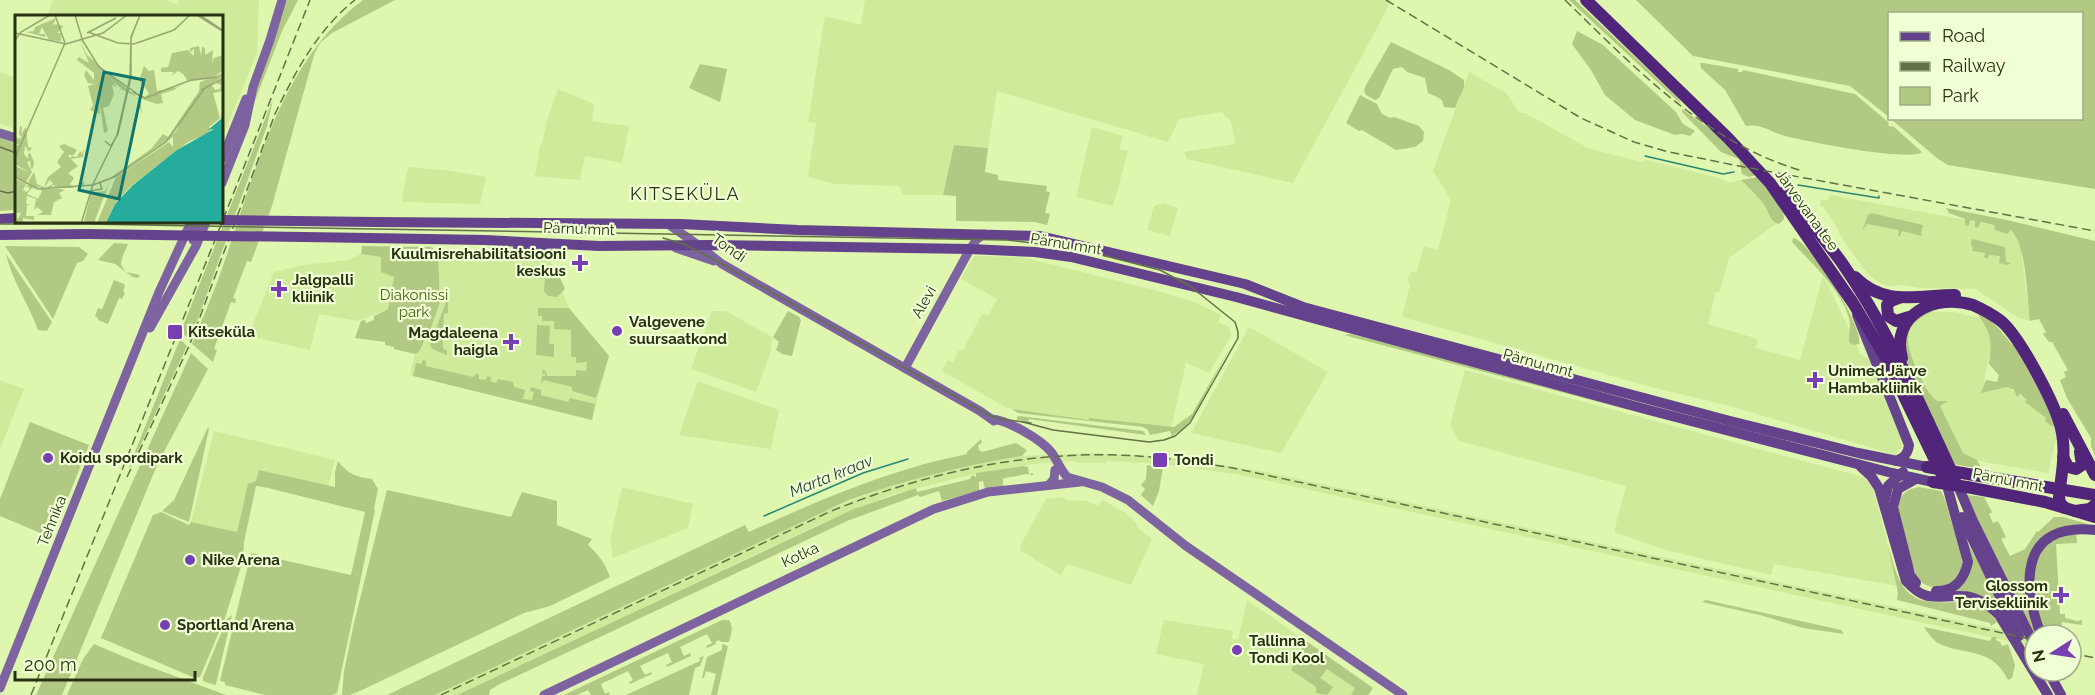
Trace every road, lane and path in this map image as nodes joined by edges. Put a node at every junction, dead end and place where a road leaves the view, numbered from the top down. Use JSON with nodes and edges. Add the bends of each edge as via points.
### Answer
{"nodes":[{"id":1,"x":282,"y":0,"type":"edge"},
{"id":2,"x":1586,"y":0,"type":"edge"},
{"id":3,"x":1598,"y":0,"type":"edge"},
{"id":4,"x":253,"y":87,"type":"junction"},
{"id":5,"x":0,"y":132,"type":"edge"},
{"id":6,"x":15,"y":138,"type":"edge"},
{"id":7,"x":224,"y":154,"type":"edge"},
{"id":8,"x":224,"y":178,"type":"edge"},
{"id":9,"x":15,"y":218,"type":"edge"},
{"id":10,"x":0,"y":219,"type":"edge"},
{"id":11,"x":224,"y":220,"type":"edge"},
{"id":12,"x":190,"y":224,"type":"edge"},
{"id":13,"x":198,"y":224,"type":"edge"},
{"id":14,"x":205,"y":224,"type":"edge"},
{"id":15,"x":668,"y":224,"type":"junction"},
{"id":16,"x":984,"y":234,"type":"junction"},
{"id":17,"x":0,"y":235,"type":"edge"},
{"id":18,"x":498,"y":241,"type":"junction"},
{"id":19,"x":698,"y":245,"type":"junction"},
{"id":20,"x":667,"y":246,"type":"junction"},
{"id":21,"x":970,"y":249,"type":"junction"},
{"id":22,"x":557,"y":255,"type":"dead end"},
{"id":23,"x":1842,"y":263,"type":"junction"},
{"id":24,"x":722,"y":264,"type":"junction"},
{"id":25,"x":183,"y":270,"type":"junction"},
{"id":26,"x":1251,"y":286,"type":"junction"},
{"id":27,"x":1236,"y":297,"type":"junction"},
{"id":28,"x":1899,"y":298,"type":"junction"},
{"id":29,"x":1853,"y":303,"type":"junction"},
{"id":30,"x":1909,"y":317,"type":"junction"},
{"id":31,"x":131,"y":364,"type":"junction"},
{"id":32,"x":904,"y":368,"type":"junction"},
{"id":33,"x":1907,"y":374,"type":"junction"},
{"id":34,"x":992,"y":419,"type":"junction"},
{"id":35,"x":2079,"y":448,"type":"junction"},
{"id":36,"x":2063,"y":457,"type":"junction"},
{"id":37,"x":1896,"y":461,"type":"junction"},
{"id":38,"x":1856,"y":464,"type":"junction"},
{"id":39,"x":1921,"y":466,"type":"junction"},
{"id":40,"x":1055,"y":470,"type":"junction"},
{"id":41,"x":1898,"y":474,"type":"junction"},
{"id":42,"x":2095,"y":475,"type":"edge"},
{"id":43,"x":1954,"y":477,"type":"junction"},
{"id":44,"x":1916,"y":479,"type":"junction"},
{"id":45,"x":1933,"y":482,"type":"joint"},
{"id":46,"x":1049,"y":484,"type":"junction"},
{"id":47,"x":1063,"y":484,"type":"junction"},
{"id":48,"x":2044,"y":485,"type":"junction"},
{"id":49,"x":2060,"y":489,"type":"junction"},
{"id":50,"x":2095,"y":495,"type":"edge"},
{"id":51,"x":971,"y":497,"type":"junction"},
{"id":52,"x":1884,"y":503,"type":"junction"},
{"id":53,"x":2095,"y":505,"type":"edge"},
{"id":54,"x":2070,"y":510,"type":"junction"},
{"id":55,"x":1143,"y":514,"type":"junction"},
{"id":56,"x":2095,"y":517,"type":"edge"},
{"id":57,"x":2095,"y":530,"type":"edge"},
{"id":58,"x":2024,"y":623,"type":"edge"},
{"id":59,"x":2037,"y":623,"type":"edge"},
{"id":60,"x":2023,"y":639,"type":"edge"},
{"id":61,"x":0,"y":688,"type":"edge"},
{"id":62,"x":544,"y":695,"type":"edge"},
{"id":63,"x":1403,"y":695,"type":"edge"},
{"id":64,"x":2049,"y":695,"type":"edge"}],
"edges":[{"from":1,"to":4,"type":"street"},
{"from":2,"to":29,"type":"highway","name":"Järvevana tee","via":[[1753,162]]},
{"from":3,"to":23,"type":"highway","name":"Järvevana tee","via":[[1753,151]]},
{"from":4,"to":7,"type":"street"},
{"from":4,"to":8,"type":"street"},
{"from":5,"to":6,"type":"street"},
{"from":9,"to":10,"type":"main road"},
{"from":11,"to":15,"type":"main road","name":"Pärnu mnt","bridge":true},
{"from":12,"to":31,"type":"street","name":"Tehnika"},
{"from":13,"to":25,"type":"street"},
{"from":14,"to":25,"type":"street","name":"Tehnika"},
{"from":15,"to":16,"type":"main road","name":"Pärnu mnt"},
{"from":15,"to":19,"type":"street","name":"Tondi"},
{"from":16,"to":21,"type":"street","name":"Alevi"},
{"from":16,"to":26,"type":"main road","name":"Pärnu mnt","via":[[1040,236]]},
{"from":17,"to":18,"type":"main road","name":"Pärnu mnt","bridge":true},
{"from":18,"to":20,"type":"main road","name":"Pärnu mnt"},
{"from":18,"to":22,"type":"main road"},
{"from":19,"to":20,"type":"main road","name":"Pärnu mnt"},
{"from":19,"to":21,"type":"main road","name":"Pärnu mnt"},
{"from":19,"to":24,"type":"street","name":"Tondi"},
{"from":20,"to":24,"type":"street"},
{"from":21,"to":27,"type":"main road","name":"Pärnu mnt","via":[[1071,257]]},
{"from":21,"to":32,"type":"street","name":"Alevi"},
{"from":23,"to":28,"type":"highway","via":[[1868,289]]},
{"from":23,"to":33,"type":"highway","name":"Järvevana tee"},
{"from":24,"to":32,"type":"street","name":"Tondi"},
{"from":25,"to":31,"type":"street","name":"Tehnika"},
{"from":26,"to":27,"type":"main road"},
{"from":26,"to":37,"type":"main road","name":"Pärnu mnt","via":[[1341,318]]},
{"from":27,"to":38,"type":"main road","name":"Pärnu mnt"},
{"from":28,"to":30,"type":"highway","via":[[1887,305],[1888,316],[1896,321]]},
{"from":28,"to":35,"type":"highway","via":[[1970,297],[2008,320],[2035,356]]},
{"from":29,"to":37,"type":"main road","via":[[1909,445],[1904,457]]},
{"from":29,"to":43,"type":"highway","name":"Järvevana tee"},
{"from":30,"to":33,"type":"highway","via":[[1899,338]]},
{"from":30,"to":36,"type":"highway","via":[[1929,306],[1958,303],[1972,305],[2000,321],[2026,353],[2060,424]]},
{"from":31,"to":61,"type":"street","name":"Tehnika"},
{"from":32,"to":34,"type":"street","name":"Tondi"},
{"from":33,"to":43,"type":"highway","name":"Järvevana tee"},
{"from":34,"to":40,"type":"street","name":"Tondi","via":[[1040,448]]},
{"from":34,"to":47,"type":"street","name":"Tondi","via":[[1003,421],[1052,453]]},
{"from":35,"to":36,"type":"highway","via":[[2079,468],[2068,467]]},
{"from":35,"to":42,"type":"highway"},
{"from":36,"to":48,"type":"highway"},
{"from":36,"to":49,"type":"highway"},
{"from":37,"to":39,"type":"main road","name":"Pärnu mnt"},
{"from":38,"to":41,"type":"main road","name":"Pärnu mnt"},
{"from":38,"to":52,"type":"main road","via":[[1875,482]]},
{"from":39,"to":41,"type":"main road"},
{"from":39,"to":43,"type":"highway","name":"Pärnu mnt","bridge":true},
{"from":40,"to":46,"type":"street","via":[[1054,480]]},
{"from":40,"to":47,"type":"street","name":"Tondi"},
{"from":41,"to":44,"type":"main road","name":"Pärnu mnt"},
{"from":41,"to":52,"type":"main road","via":[[1888,486]]},
{"from":43,"to":44,"type":"main road","via":[[1968,562],[1960,581],[1938,592],[1923,587],[1911,575],[1893,507],[1898,489]]},
{"from":43,"to":48,"type":"highway","name":"Pärnu mnt"},
{"from":43,"to":58,"type":"main road"},
{"from":43,"to":60,"type":"main road"},
{"from":44,"to":45,"type":"main road","name":"Pärnu mnt"},
{"from":45,"to":54,"type":"highway","name":"Pärnu mnt","bridge":true},
{"from":46,"to":47,"type":"street","name":"Kotka"},
{"from":46,"to":51,"type":"street","name":"Kotka"},
{"from":47,"to":51,"type":"street"},
{"from":47,"to":55,"type":"street","via":[[1102,492]]},
{"from":47,"to":55,"type":"street","name":"Kotka","via":[[1096,485],[1121,496]]},
{"from":48,"to":49,"type":"highway","name":"Pärnu mnt"},
{"from":49,"to":50,"type":"highway","name":"Pärnu mnt"},
{"from":49,"to":54,"type":"highway","via":[[2060,503]]},
{"from":51,"to":62,"type":"street","name":"Kotka","via":[[922,514]]},
{"from":52,"to":64,"type":"main road","via":[[1906,581],[1912,588],[1930,597],[1973,597],[1991,607]]},
{"from":53,"to":54,"type":"highway"},
{"from":54,"to":56,"type":"highway","name":"Pärnu mnt"},
{"from":55,"to":63,"type":"street"},
{"from":57,"to":59,"type":"main road","via":[[2058,532],[2047,538],[2035,556],[2029,596]]}]}
